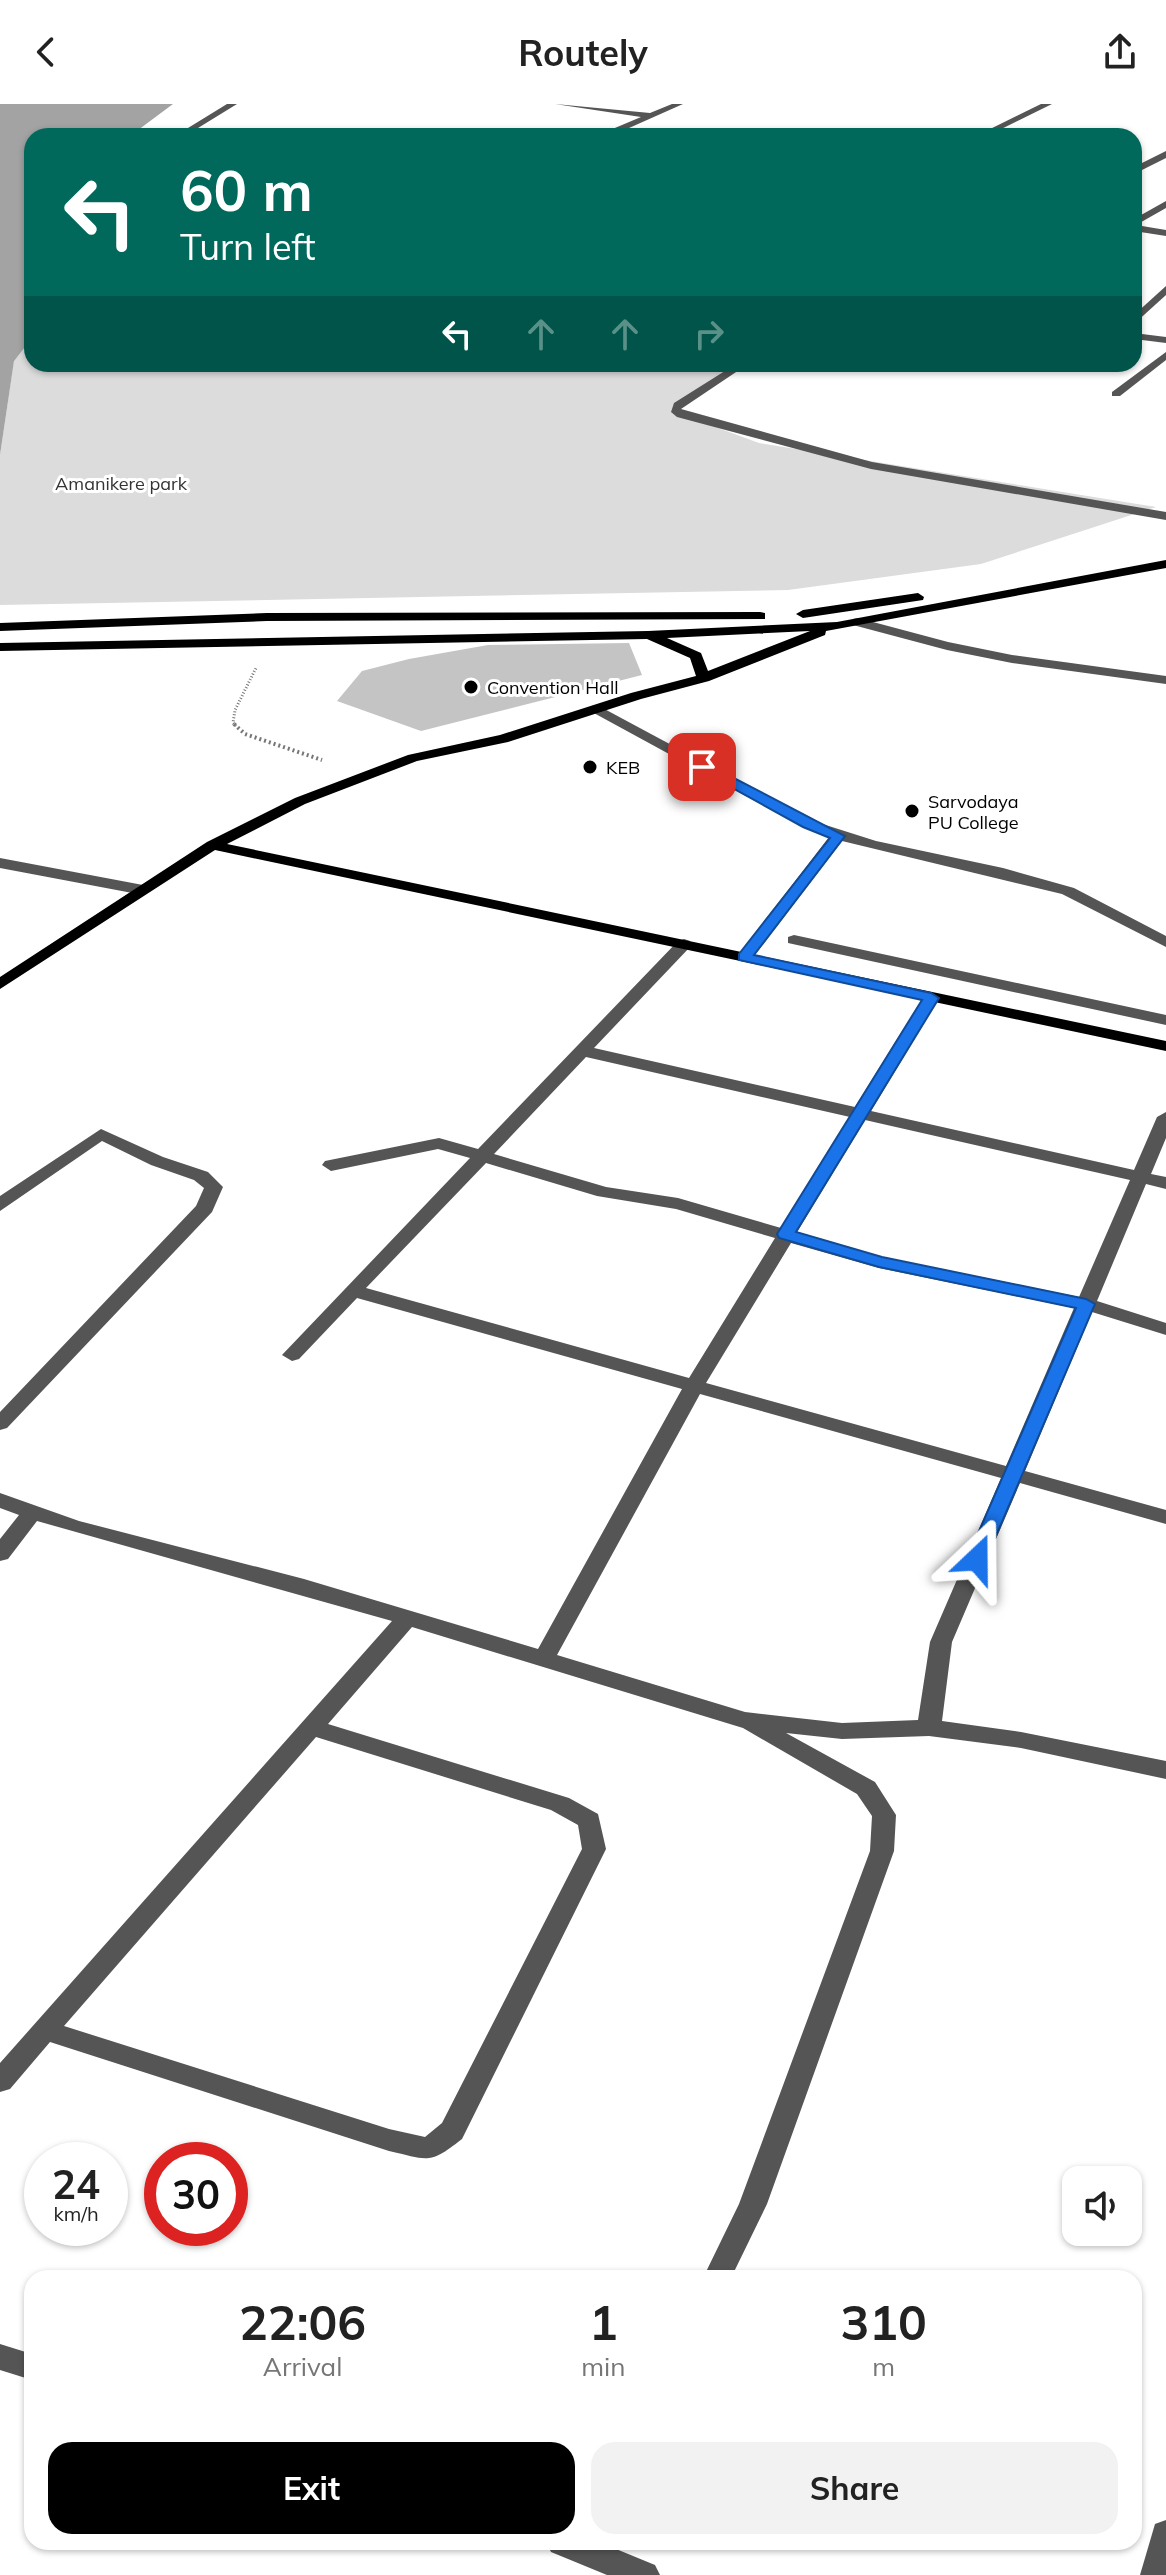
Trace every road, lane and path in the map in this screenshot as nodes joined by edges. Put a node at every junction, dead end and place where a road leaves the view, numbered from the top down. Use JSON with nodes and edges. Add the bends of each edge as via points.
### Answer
{"nodes":[{"id":1,"x":233,"y":104,"type":"edge"},
{"id":2,"x":559,"y":104,"type":"edge"},
{"id":3,"x":679,"y":104,"type":"edge"},
{"id":4,"x":1048,"y":104,"type":"edge"},
{"id":5,"x":652,"y":116,"type":"junction"},
{"id":6,"x":189,"y":128,"type":"edge"},
{"id":7,"x":623,"y":128,"type":"edge"},
{"id":8,"x":997,"y":128,"type":"edge"},
{"id":9,"x":1164,"y":156,"type":"edge"},
{"id":10,"x":1142,"y":167,"type":"edge"},
{"id":11,"x":1166,"y":204,"type":"edge"},
{"id":12,"x":1142,"y":220,"type":"edge"},
{"id":13,"x":1142,"y":228,"type":"edge"},
{"id":14,"x":1166,"y":233,"type":"edge"},
{"id":15,"x":1166,"y":289,"type":"edge"},
{"id":16,"x":1142,"y":313,"type":"edge"},
{"id":17,"x":1142,"y":337,"type":"edge"},
{"id":18,"x":1166,"y":340,"type":"edge"},
{"id":19,"x":1166,"y":355,"type":"edge"},
{"id":20,"x":1160,"y":365,"type":"edge"},
{"id":21,"x":730,"y":372,"type":"edge"},
{"id":22,"x":1116,"y":394,"type":"dead end"},
{"id":23,"x":1166,"y":516,"type":"edge"},
{"id":24,"x":1166,"y":552,"type":"edge"},
{"id":25,"x":1166,"y":564,"type":"edge"},
{"id":26,"x":846,"y":609,"type":"junction"},
{"id":27,"x":858,"y":622,"type":"junction"},
{"id":28,"x":837,"y":626,"type":"junction"},
{"id":29,"x":0,"y":627,"type":"edge"},
{"id":30,"x":648,"y":635,"type":"junction"},
{"id":31,"x":257,"y":642,"type":"junction"},
{"id":32,"x":0,"y":647,"type":"edge"},
{"id":33,"x":704,"y":678,"type":"junction"},
{"id":34,"x":1166,"y":680,"type":"edge"},
{"id":35,"x":597,"y":709,"type":"junction"},
{"id":36,"x":359,"y":779,"type":"junction"},
{"id":37,"x":838,"y":836,"type":"junction"},
{"id":38,"x":212,"y":845,"type":"junction"},
{"id":39,"x":0,"y":863,"type":"edge"},
{"id":40,"x":143,"y":890,"type":"junction"},
{"id":41,"x":794,"y":940,"type":"dead end"},
{"id":42,"x":1166,"y":942,"type":"edge"},
{"id":43,"x":684,"y":944,"type":"junction"},
{"id":44,"x":745,"y":957,"type":"junction"},
{"id":45,"x":0,"y":984,"type":"edge"},
{"id":46,"x":931,"y":998,"type":"junction"},
{"id":47,"x":1166,"y":1020,"type":"edge"},
{"id":48,"x":1166,"y":1046,"type":"edge"},
{"id":49,"x":583,"y":1051,"type":"junction"},
{"id":50,"x":861,"y":1113,"type":"junction"},
{"id":51,"x":1166,"y":1117,"type":"edge"},
{"id":52,"x":481,"y":1157,"type":"junction"},
{"id":53,"x":331,"y":1165,"type":"dead end"},
{"id":54,"x":1141,"y":1176,"type":"junction"},
{"id":55,"x":1166,"y":1183,"type":"edge"},
{"id":56,"x":0,"y":1205,"type":"edge"},
{"id":57,"x":786,"y":1234,"type":"junction"},
{"id":58,"x":354,"y":1291,"type":"junction"},
{"id":59,"x":1086,"y":1304,"type":"junction"},
{"id":60,"x":1166,"y":1329,"type":"edge"},
{"id":61,"x":292,"y":1355,"type":"dead end"},
{"id":62,"x":694,"y":1386,"type":"junction"},
{"id":63,"x":0,"y":1424,"type":"edge"},
{"id":64,"x":1013,"y":1476,"type":"junction"},
{"id":65,"x":0,"y":1500,"type":"edge"},
{"id":66,"x":33,"y":1512,"type":"junction"},
{"id":67,"x":1166,"y":1517,"type":"edge"},
{"id":68,"x":0,"y":1554,"type":"edge"},
{"id":69,"x":407,"y":1618,"type":"junction"},
{"id":70,"x":544,"y":1659,"type":"junction"},
{"id":71,"x":744,"y":1720,"type":"junction"},
{"id":72,"x":311,"y":1727,"type":"junction"},
{"id":73,"x":929,"y":1728,"type":"junction"},
{"id":74,"x":1166,"y":1770,"type":"edge"},
{"id":75,"x":45,"y":2030,"type":"junction"},
{"id":76,"x":0,"y":2081,"type":"edge"},
{"id":77,"x":721,"y":2270,"type":"edge"},
{"id":78,"x":0,"y":2357,"type":"edge"},
{"id":79,"x":24,"y":2364,"type":"edge"},
{"id":80,"x":1166,"y":2534,"type":"edge"},
{"id":81,"x":582,"y":2550,"type":"edge"},
{"id":82,"x":644,"y":2575,"type":"edge"},
{"id":83,"x":1156,"y":2575,"type":"edge"}],
"edges":[{"from":1,"to":6,"type":"street"},
{"from":2,"to":5,"type":"street"},
{"from":3,"to":5,"type":"street"},
{"from":4,"to":8,"type":"street"},
{"from":5,"to":7,"type":"street"},
{"from":9,"to":10,"type":"street"},
{"from":11,"to":12,"type":"street"},
{"from":13,"to":14,"type":"street"},
{"from":15,"to":16,"type":"street"},
{"from":17,"to":18,"type":"street"},
{"from":19,"to":20,"type":"street"},
{"from":20,"to":22,"type":"street"},
{"from":21,"to":23,"type":"street","via":[[675,410],[871,465]]},
{"from":24,"to":26,"type":"main road"},
{"from":25,"to":27,"type":"main road"},
{"from":26,"to":28,"type":"main road"},
{"from":26,"to":29,"type":"main road","via":[[748,617],[267,617]]},
{"from":27,"to":28,"type":"main road"},
{"from":27,"to":34,"type":"street","via":[[1012,659]]},
{"from":28,"to":30,"type":"main road"},
{"from":28,"to":33,"type":"main road"},
{"from":30,"to":31,"type":"main road"},
{"from":30,"to":33,"type":"main road","via":[[696,656]]},
{"from":31,"to":32,"type":"main road"},
{"from":31,"to":36,"type":"path","via":[[256,673],[233,723],[245,734],[327,761]]},
{"from":33,"to":35,"type":"main road"},
{"from":35,"to":36,"type":"main road","via":[[503,739],[413,758]]},
{"from":35,"to":37,"type":"street"},
{"from":36,"to":38,"type":"main road","via":[[300,801]]},
{"from":37,"to":42,"type":"street","via":[[1072,893]]},
{"from":37,"to":44,"type":"street"},
{"from":38,"to":40,"type":"main road"},
{"from":38,"to":43,"type":"main road"},
{"from":39,"to":40,"type":"street"},
{"from":40,"to":45,"type":"main road"},
{"from":41,"to":47,"type":"street"},
{"from":43,"to":44,"type":"main road"},
{"from":43,"to":49,"type":"street"},
{"from":44,"to":46,"type":"main road"},
{"from":46,"to":48,"type":"main road"},
{"from":46,"to":50,"type":"street"},
{"from":49,"to":50,"type":"street"},
{"from":49,"to":52,"type":"street"},
{"from":50,"to":54,"type":"street"},
{"from":50,"to":57,"type":"street"},
{"from":51,"to":54,"type":"street"},
{"from":52,"to":53,"type":"street","via":[[439,1143]]},
{"from":52,"to":57,"type":"street"},
{"from":52,"to":58,"type":"street"},
{"from":54,"to":55,"type":"street"},
{"from":54,"to":59,"type":"street"},
{"from":56,"to":63,"type":"street","via":[[101,1134],[201,1176],[214,1187],[205,1208]]},
{"from":57,"to":59,"type":"street","via":[[879,1262]]},
{"from":57,"to":62,"type":"street"},
{"from":58,"to":61,"type":"street"},
{"from":58,"to":62,"type":"street"},
{"from":59,"to":60,"type":"street"},
{"from":59,"to":64,"type":"street"},
{"from":62,"to":64,"type":"street"},
{"from":62,"to":70,"type":"street"},
{"from":64,"to":67,"type":"street"},
{"from":64,"to":73,"type":"street","via":[[941,1642]]},
{"from":65,"to":66,"type":"street"},
{"from":66,"to":68,"type":"street"},
{"from":66,"to":69,"type":"street"},
{"from":69,"to":70,"type":"street"},
{"from":69,"to":72,"type":"street"},
{"from":70,"to":71,"type":"street"},
{"from":71,"to":73,"type":"street","via":[[842,1731]]},
{"from":71,"to":77,"type":"street","via":[[866,1788],[884,1815],[882,1851],[753,2204]]},
{"from":72,"to":75,"type":"street"},
{"from":72,"to":75,"type":"street","via":[[560,1804],[589,1820],[594,1849],[452,2131],[429,2149],[389,2140]]},
{"from":73,"to":74,"type":"street","via":[[1021,1740]]},
{"from":75,"to":76,"type":"street"},
{"from":78,"to":79,"type":"street"},
{"from":80,"to":83,"type":"street"},
{"from":81,"to":82,"type":"street"}]}
